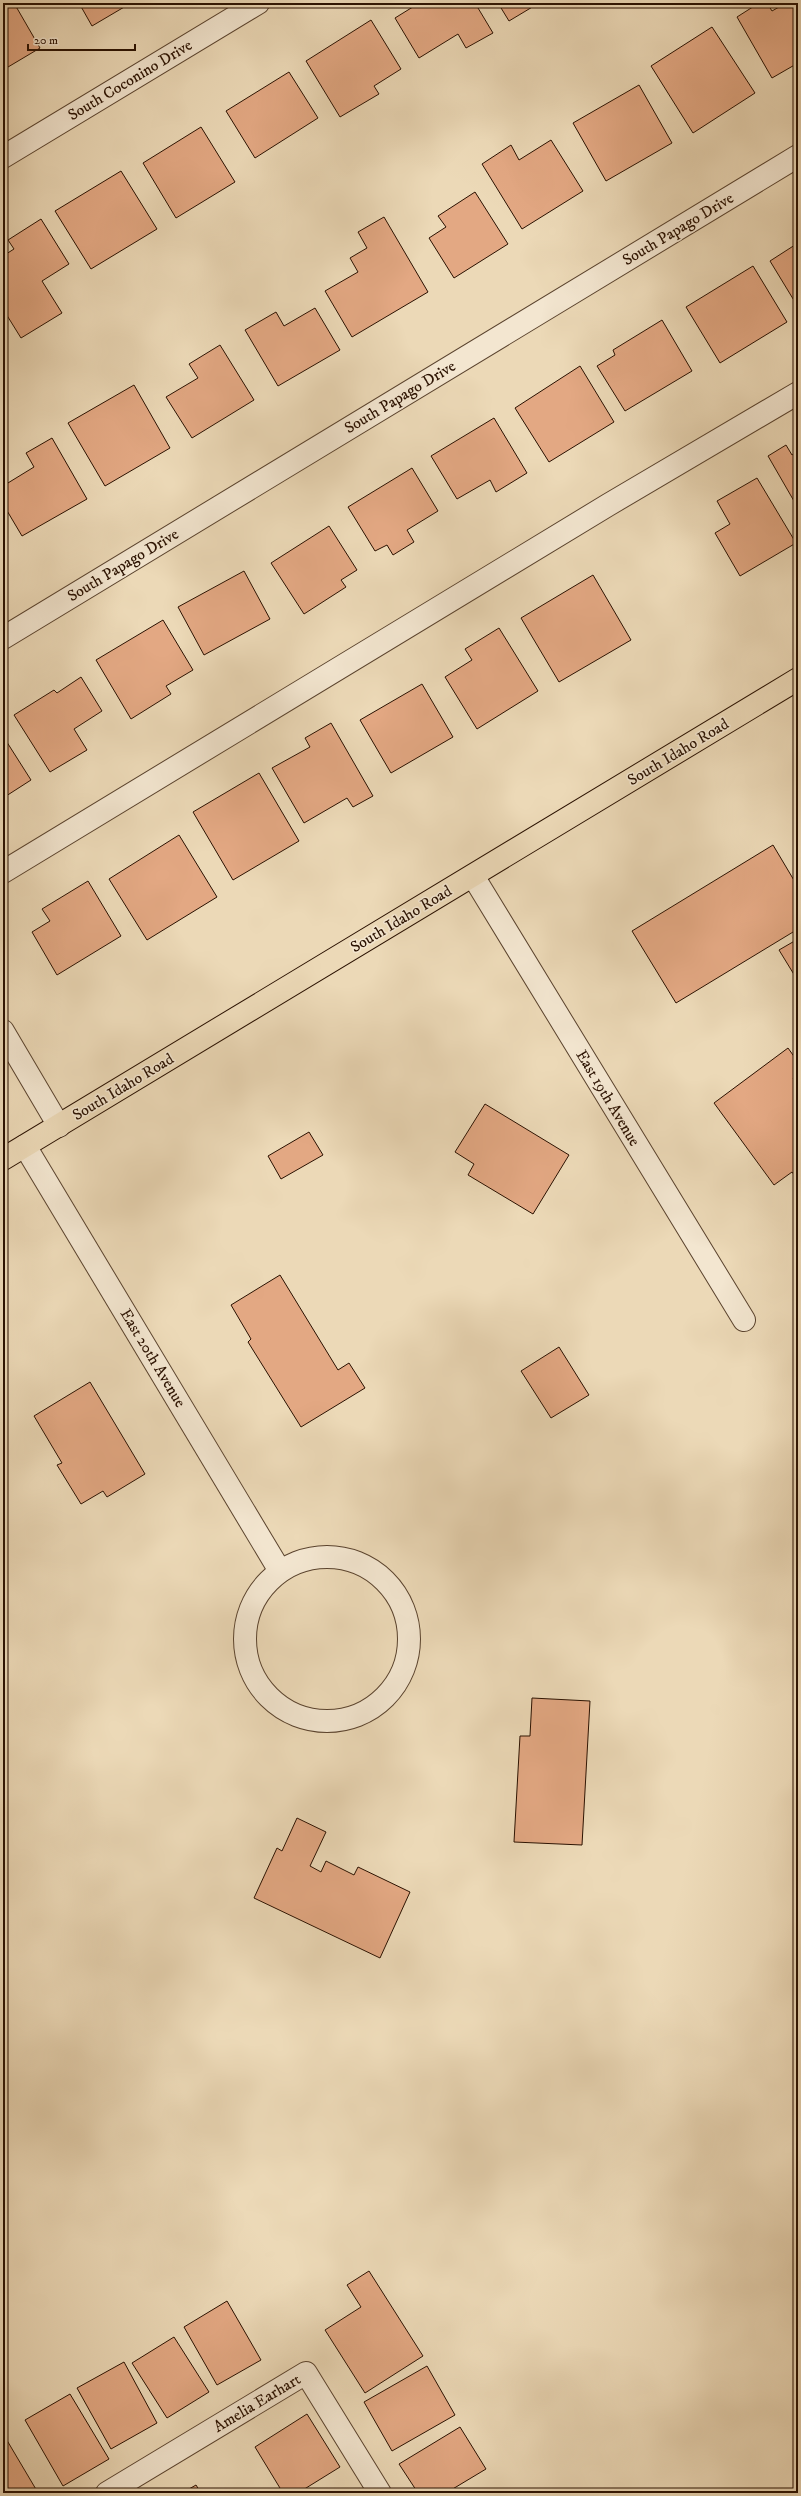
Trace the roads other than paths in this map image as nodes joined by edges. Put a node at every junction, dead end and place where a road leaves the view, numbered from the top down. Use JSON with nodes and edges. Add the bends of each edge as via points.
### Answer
{"nodes":[{"id":1,"x":258,"y":3,"type":"edge"},
{"id":2,"x":798,"y":156,"type":"edge"},
{"id":3,"x":3,"y":157,"type":"edge"},
{"id":4,"x":798,"y":392,"type":"edge"},
{"id":5,"x":3,"y":638,"type":"edge"},
{"id":6,"x":798,"y":679,"type":"edge"},
{"id":7,"x":3,"y":872,"type":"edge"},
{"id":8,"x":472,"y":876,"type":"junction"},
{"id":9,"x":3,"y":1031,"type":"edge"},
{"id":10,"x":59,"y":1126,"type":"junction"},
{"id":11,"x":25,"y":1146,"type":"junction"},
{"id":12,"x":3,"y":1159,"type":"edge"},
{"id":13,"x":744,"y":1320,"type":"dead end"},
{"id":14,"x":280,"y":1571,"type":"junction"},
{"id":15,"x":107,"y":2493,"type":"edge"},
{"id":16,"x":380,"y":2493,"type":"edge"}],
"edges":[{"from":1,"to":3,"type":"street","name":"South Coconino Drive"},
{"from":2,"to":5,"type":"street","name":"South Papago Drive"},
{"from":4,"to":7,"type":"street"},
{"from":6,"to":8,"type":"main road","name":"South Idaho Road"},
{"from":8,"to":10,"type":"main road","name":"South Idaho Road"},
{"from":8,"to":13,"type":"street","name":"East 19th Avenue"},
{"from":9,"to":10,"type":"street"},
{"from":10,"to":11,"type":"main road","name":"South Idaho Road"},
{"from":11,"to":12,"type":"main road","name":"South Idaho Road"},
{"from":11,"to":14,"type":"street","name":"East 20th Avenue"},
{"from":14,"to":14,"type":"street","via":[[261,1589],[248,1613],[244,1640],[249,1666],[262,1690],[282,1708],[307,1720],[334,1722],[360,1715],[383,1700],[400,1679],[408,1653],[409,1625],[399,1599],[382,1578],[359,1563],[333,1556],[305,1559]]},
{"from":15,"to":16,"type":"street","name":"Amelia Earhart","via":[[306,2373]]}]}
